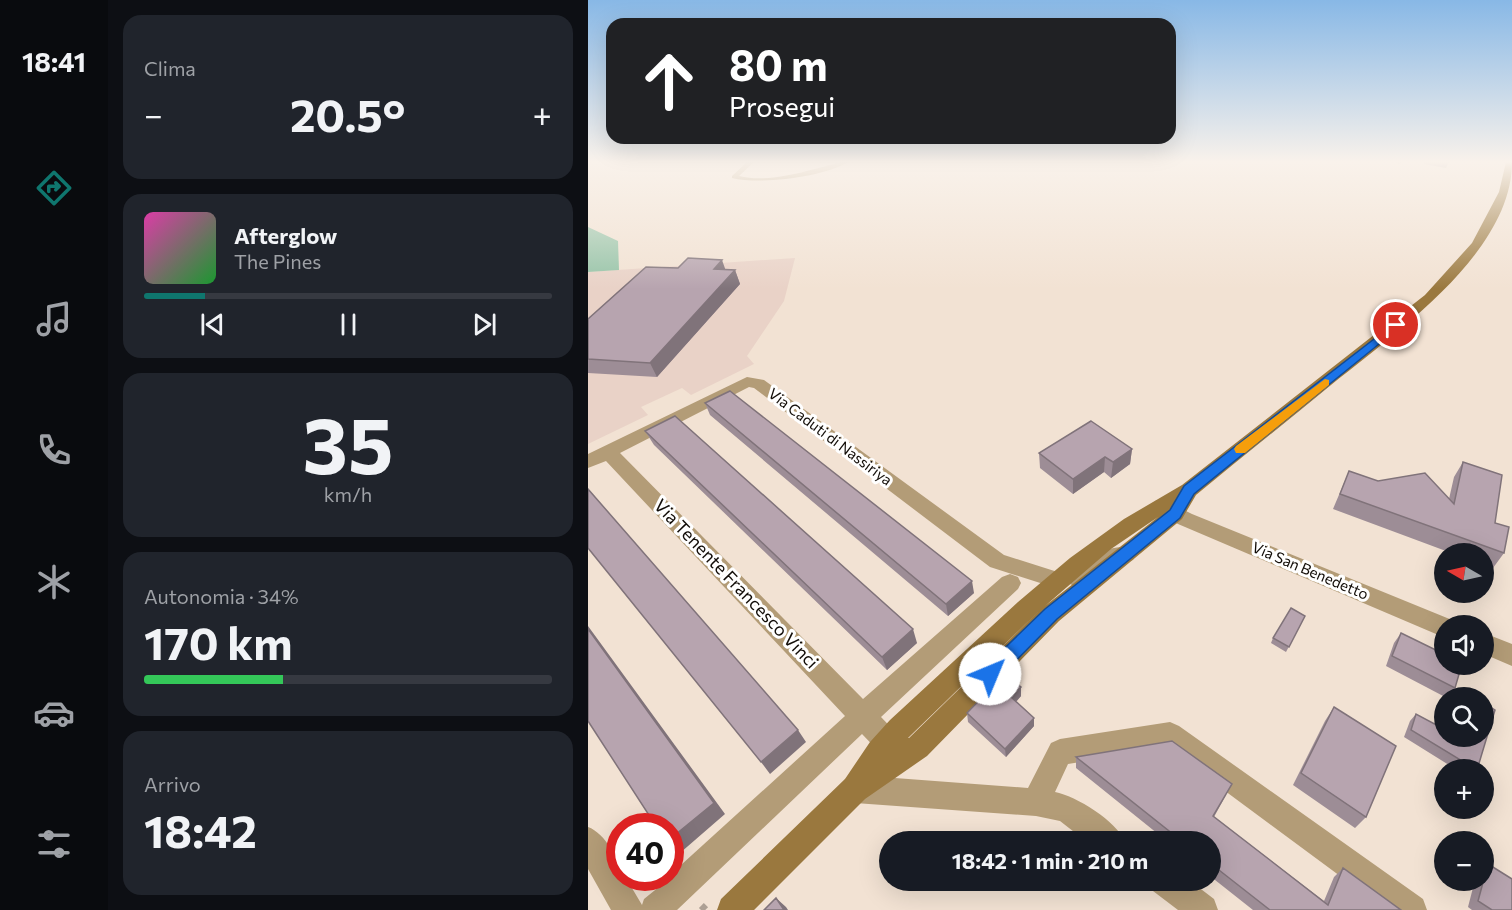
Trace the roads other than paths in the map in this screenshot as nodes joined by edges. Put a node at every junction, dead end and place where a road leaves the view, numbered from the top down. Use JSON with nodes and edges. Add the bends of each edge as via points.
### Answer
{"nodes":[{"id":1,"x":1498,"y":204,"type":"edge"},
{"id":2,"x":609,"y":453,"type":"junction"},
{"id":3,"x":588,"y":462,"type":"edge"},
{"id":4,"x":1168,"y":509,"type":"junction"},
{"id":5,"x":1127,"y":554,"type":"junction"},
{"id":6,"x":1034,"y":592,"type":"junction"},
{"id":7,"x":1434,"y":623,"type":"edge"},
{"id":8,"x":1494,"y":647,"type":"edge"},
{"id":9,"x":1512,"y":655,"type":"edge"},
{"id":10,"x":960,"y":704,"type":"junction"},
{"id":11,"x":863,"y":716,"type":"junction"},
{"id":12,"x":895,"y":750,"type":"junction"},
{"id":13,"x":855,"y":789,"type":"junction"},
{"id":14,"x":1036,"y":802,"type":"junction"},
{"id":15,"x":1096,"y":831,"type":"edge"},
{"id":16,"x":588,"y":841,"type":"edge"},
{"id":17,"x":1178,"y":891,"type":"edge"},
{"id":18,"x":628,"y":910,"type":"edge"},
{"id":19,"x":655,"y":910,"type":"edge"},
{"id":20,"x":732,"y":910,"type":"edge"},
{"id":21,"x":1203,"y":910,"type":"edge"},
{"id":22,"x":1412,"y":910,"type":"edge"}],
"edges":[{"from":1,"to":4,"type":"street","via":[[1477,244],[1430,298]]},
{"from":2,"to":3,"type":"street","name":"Via Caduti di Nassiriya"},
{"from":2,"to":6,"type":"street","name":"Via Caduti di Nassiriya","via":[[747,382],[758,383]]},
{"from":2,"to":11,"type":"street","name":"Via Tenente Francesco Vinci"},
{"from":4,"to":5,"type":"street"},
{"from":4,"to":6,"type":"street"},
{"from":4,"to":7,"type":"street","name":"Via San Benedetto"},
{"from":5,"to":6,"type":"street","via":[[1093,564],[1060,591]]},
{"from":5,"to":10,"type":"street","via":[[1051,614]]},
{"from":6,"to":10,"type":"street","via":[[1034,616],[984,663]]},
{"from":6,"to":11,"type":"street"},
{"from":6,"to":12,"type":"street"},
{"from":8,"to":9,"type":"street"},
{"from":10,"to":12,"type":"street","via":[[918,747]]},
{"from":11,"to":12,"type":"street","name":"Via Tenente Francesco Vinci"},
{"from":11,"to":19,"type":"street"},
{"from":12,"to":13,"type":"street"},
{"from":13,"to":14,"type":"street"},
{"from":13,"to":20,"type":"street"},
{"from":14,"to":15,"type":"street","via":[[1066,808]]},
{"from":14,"to":22,"type":"street","via":[[1060,752],[1170,735]]},
{"from":16,"to":18,"type":"street"},
{"from":17,"to":21,"type":"street"}]}
